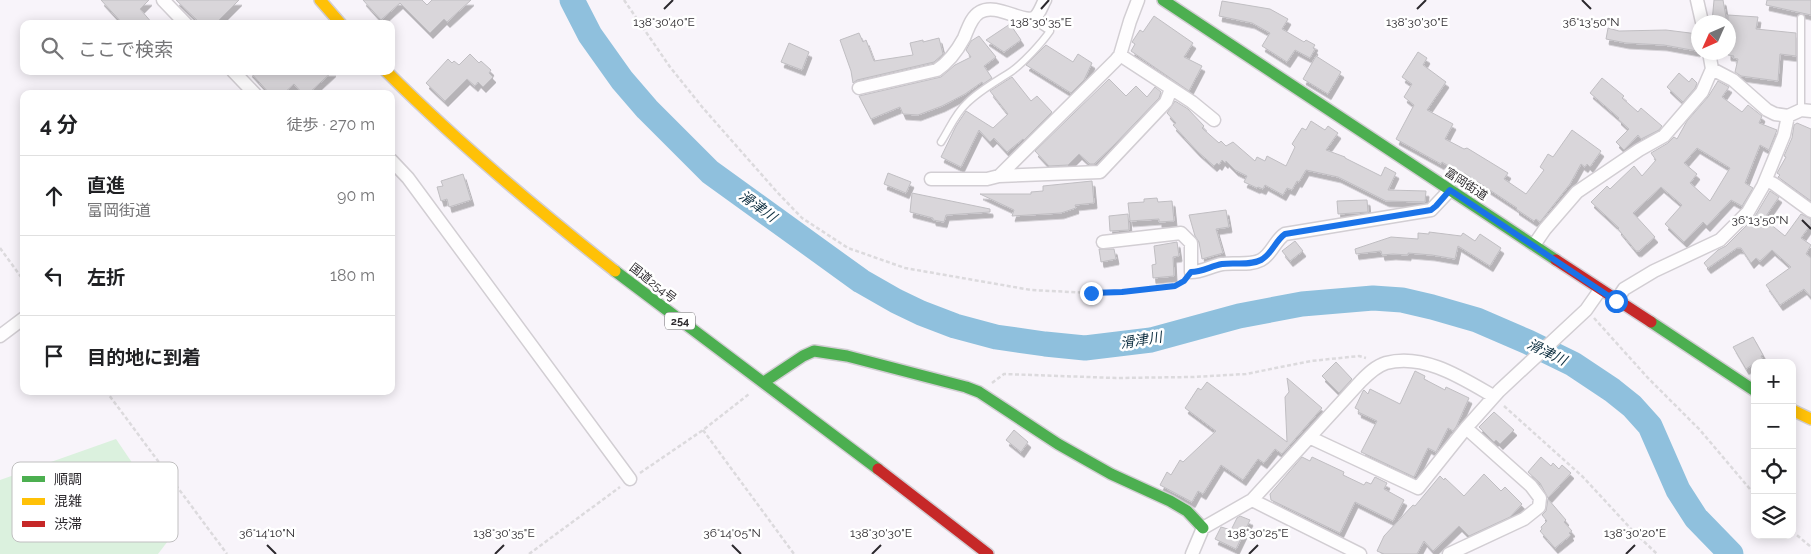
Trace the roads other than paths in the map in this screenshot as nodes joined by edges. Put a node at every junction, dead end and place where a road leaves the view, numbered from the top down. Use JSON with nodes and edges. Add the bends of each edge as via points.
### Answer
{"nodes":[{"id":1,"x":163,"y":0,"type":"edge"},
{"id":2,"x":320,"y":0,"type":"edge"},
{"id":3,"x":1045,"y":0,"type":"edge"},
{"id":4,"x":1138,"y":0,"type":"edge"},
{"id":5,"x":1163,"y":0,"type":"edge"},
{"id":6,"x":1698,"y":0,"type":"edge"},
{"id":7,"x":1701,"y":15,"type":"edge"},
{"id":8,"x":1034,"y":18,"type":"junction"},
{"id":9,"x":1801,"y":18,"type":"dead end"},
{"id":10,"x":182,"y":20,"type":"edge"},
{"id":11,"x":338,"y":20,"type":"edge"},
{"id":12,"x":1120,"y":55,"type":"junction"},
{"id":13,"x":1710,"y":60,"type":"edge"},
{"id":14,"x":1712,"y":69,"type":"junction"},
{"id":15,"x":237,"y":75,"type":"edge"},
{"id":16,"x":390,"y":75,"type":"edge"},
{"id":17,"x":859,"y":88,"type":"dead end"},
{"id":18,"x":1171,"y":89,"type":"junction"},
{"id":19,"x":251,"y":90,"type":"edge"},
{"id":20,"x":1806,"y":111,"type":"edge"},
{"id":21,"x":1788,"y":116,"type":"junction"},
{"id":22,"x":1214,"y":120,"type":"dead end"},
{"id":23,"x":941,"y":142,"type":"dead end"},
{"id":24,"x":395,"y":164,"type":"edge"},
{"id":25,"x":999,"y":176,"type":"junction"},
{"id":26,"x":930,"y":180,"type":"dead end"},
{"id":27,"x":1766,"y":180,"type":"junction"},
{"id":28,"x":1450,"y":190,"type":"junction"},
{"id":29,"x":1811,"y":211,"type":"edge"},
{"id":30,"x":1103,"y":242,"type":"dead end"},
{"id":31,"x":1534,"y":245,"type":"junction"},
{"id":32,"x":1600,"y":290,"type":"junction"},
{"id":33,"x":1616,"y":301,"type":"junction"},
{"id":34,"x":20,"y":321,"type":"edge"},
{"id":35,"x":0,"y":336,"type":"edge"},
{"id":36,"x":764,"y":382,"type":"junction"},
{"id":37,"x":1751,"y":388,"type":"edge"},
{"id":38,"x":1496,"y":394,"type":"junction"},
{"id":39,"x":1796,"y":412,"type":"edge"},
{"id":40,"x":1811,"y":419,"type":"edge"},
{"id":41,"x":1466,"y":428,"type":"junction"},
{"id":42,"x":1311,"y":438,"type":"junction"},
{"id":43,"x":630,"y":479,"type":"road end"},
{"id":44,"x":1252,"y":500,"type":"junction"},
{"id":45,"x":1203,"y":528,"type":"junction"},
{"id":46,"x":988,"y":554,"type":"edge"},
{"id":47,"x":1192,"y":554,"type":"edge"},
{"id":48,"x":1360,"y":554,"type":"edge"},
{"id":49,"x":1449,"y":554,"type":"edge"}],
"edges":[{"from":1,"to":10,"type":"street"},
{"from":2,"to":11,"type":"main road"},
{"from":3,"to":8,"type":"street"},
{"from":4,"to":12,"type":"street"},
{"from":5,"to":28,"type":"main road","name":"富岡街道"},
{"from":6,"to":7,"type":"street"},
{"from":8,"to":17,"type":"street","via":[[989,9],[980,12],[956,52],[937,70]]},
{"from":8,"to":23,"type":"lane","via":[[1050,31],[1042,44],[1013,70],[968,101],[955,116]]},
{"from":9,"to":20,"type":"lane"},
{"from":12,"to":18,"type":"street"},
{"from":12,"to":25,"type":"street"},
{"from":13,"to":14,"type":"street"},
{"from":14,"to":21,"type":"street","via":[[1733,80],[1767,110]]},
{"from":14,"to":31,"type":"street","via":[[1702,92],[1664,136],[1577,192]]},
{"from":15,"to":19,"type":"street"},
{"from":16,"to":36,"type":"main road","name":"国道254号","number":"254","via":[[438,124],[543,214]]},
{"from":18,"to":22,"type":"street"},
{"from":18,"to":25,"type":"street","via":[[1162,107],[1100,172]]},
{"from":20,"to":21,"type":"street"},
{"from":21,"to":27,"type":"street"},
{"from":24,"to":43,"type":"street"},
{"from":25,"to":26,"type":"street"},
{"from":27,"to":29,"type":"street"},
{"from":27,"to":33,"type":"street","via":[[1748,212],[1720,240],[1654,270],[1624,289]]},
{"from":28,"to":30,"type":"street","via":[[1431,210],[1285,234],[1267,255],[1256,262],[1221,264],[1198,272],[1191,272],[1191,243],[1181,233]]},
{"from":28,"to":31,"type":"main road","name":"富岡街道"},
{"from":31,"to":32,"type":"main road","name":"富岡街道"},
{"from":32,"to":33,"type":"main road","name":"富岡街道"},
{"from":32,"to":38,"type":"street","via":[[1585,311]]},
{"from":33,"to":37,"type":"main road","name":"富岡街道"},
{"from":34,"to":35,"type":"street"},
{"from":36,"to":45,"type":"main road","via":[[814,351],[847,356],[966,386],[1111,474],[1187,511]]},
{"from":36,"to":46,"type":"main road","name":"国道254号","number":"254"},
{"from":38,"to":41,"type":"street"},
{"from":38,"to":42,"type":"street","via":[[1422,362],[1384,364],[1361,381]]},
{"from":39,"to":40,"type":"main road"},
{"from":41,"to":42,"type":"street","via":[[1418,488]]},
{"from":41,"to":49,"type":"street","via":[[1531,486],[1540,498],[1539,507],[1524,519]]},
{"from":42,"to":44,"type":"street"},
{"from":44,"to":45,"type":"street"},
{"from":44,"to":48,"type":"street"},
{"from":45,"to":47,"type":"street"}]}
